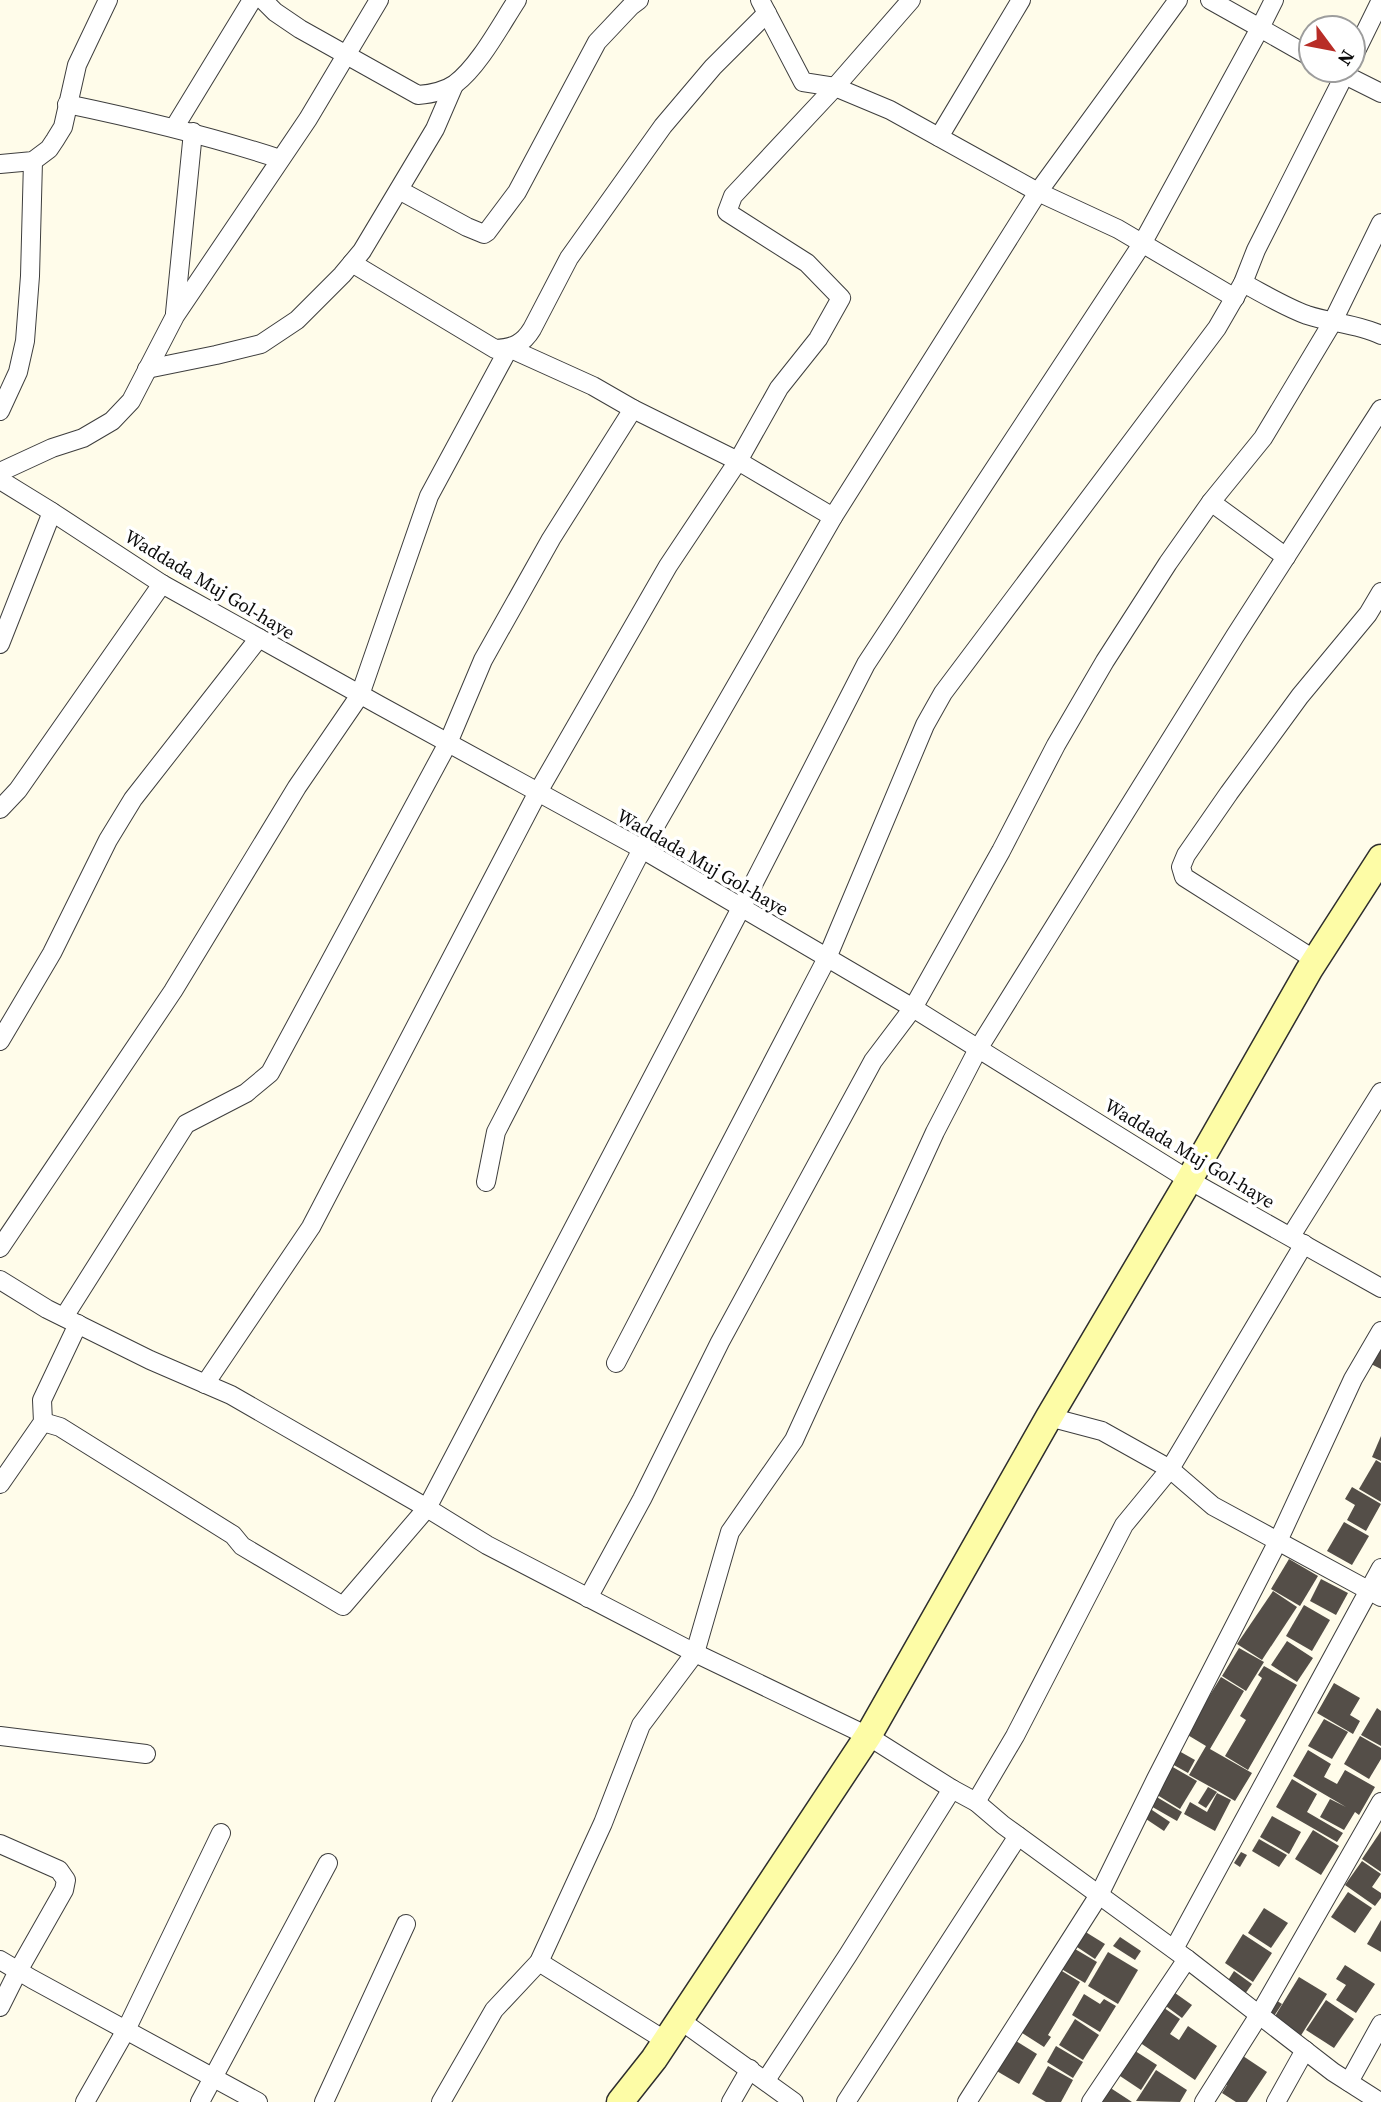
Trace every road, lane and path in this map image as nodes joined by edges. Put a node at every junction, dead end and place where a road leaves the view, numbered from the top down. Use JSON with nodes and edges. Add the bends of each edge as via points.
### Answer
{"nodes":[{"id":1,"x":108,"y":0,"type":"edge"},
{"id":2,"x":252,"y":0,"type":"edge"},
{"id":3,"x":263,"y":0,"type":"edge"},
{"id":4,"x":379,"y":0,"type":"edge"},
{"id":5,"x":517,"y":0,"type":"edge"},
{"id":6,"x":639,"y":0,"type":"edge"},
{"id":7,"x":911,"y":0,"type":"edge"},
{"id":8,"x":1021,"y":0,"type":"edge"},
{"id":9,"x":1178,"y":0,"type":"edge"},
{"id":10,"x":1210,"y":0,"type":"edge"},
{"id":11,"x":1274,"y":0,"type":"edge"},
{"id":12,"x":1381,"y":0,"type":"edge"},
{"id":13,"x":763,"y":6,"type":"edge"},
{"id":14,"x":1261,"y":28,"type":"junction"},
{"id":15,"x":1367,"y":28,"type":"edge"},
{"id":16,"x":1297,"y":49,"type":"edge"},
{"id":17,"x":347,"y":55,"type":"junction"},
{"id":18,"x":1336,"y":84,"type":"edge"},
{"id":19,"x":1364,"y":84,"type":"edge"},
{"id":20,"x":454,"y":85,"type":"junction"},
{"id":21,"x":835,"y":87,"type":"junction"},
{"id":22,"x":1381,"y":93,"type":"edge"},
{"id":23,"x":66,"y":104,"type":"junction"},
{"id":24,"x":174,"y":128,"type":"junction"},
{"id":25,"x":193,"y":132,"type":"junction"},
{"id":26,"x":939,"y":137,"type":"junction"},
{"id":27,"x":281,"y":159,"type":"junction"},
{"id":28,"x":33,"y":161,"type":"junction"},
{"id":29,"x":0,"y":164,"type":"edge"},
{"id":30,"x":399,"y":190,"type":"junction"},
{"id":31,"x":1038,"y":192,"type":"junction"},
{"id":32,"x":1381,"y":223,"type":"edge"},
{"id":33,"x":1142,"y":243,"type":"junction"},
{"id":34,"x":352,"y":263,"type":"junction"},
{"id":35,"x":1239,"y":291,"type":"junction"},
{"id":36,"x":175,"y":316,"type":"junction"},
{"id":37,"x":1332,"y":323,"type":"junction"},
{"id":38,"x":1381,"y":335,"type":"edge"},
{"id":39,"x":509,"y":348,"type":"junction"},
{"id":40,"x":147,"y":369,"type":"junction"},
{"id":41,"x":633,"y":409,"type":"junction"},
{"id":42,"x":1381,"y":409,"type":"edge"},
{"id":43,"x":0,"y":411,"type":"edge"},
{"id":44,"x":738,"y":461,"type":"junction"},
{"id":45,"x":0,"y":472,"type":"edge"},
{"id":46,"x":0,"y":481,"type":"edge"},
{"id":47,"x":1211,"y":502,"type":"junction"},
{"id":48,"x":52,"y":512,"type":"junction"},
{"id":49,"x":832,"y":517,"type":"junction"},
{"id":50,"x":1286,"y":557,"type":"junction"},
{"id":51,"x":163,"y":584,"type":"junction"},
{"id":52,"x":1381,"y":592,"type":"edge"},
{"id":53,"x":259,"y":638,"type":"junction"},
{"id":54,"x":0,"y":644,"type":"edge"},
{"id":55,"x":360,"y":695,"type":"junction"},
{"id":56,"x":447,"y":743,"type":"junction"},
{"id":57,"x":538,"y":792,"type":"junction"},
{"id":58,"x":0,"y":809,"type":"edge"},
{"id":59,"x":642,"y":849,"type":"junction"},
{"id":60,"x":1381,"y":858,"type":"edge"},
{"id":61,"x":741,"y":908,"type":"junction"},
{"id":62,"x":827,"y":958,"type":"junction"},
{"id":63,"x":1315,"y":960,"type":"junction"},
{"id":64,"x":913,"y":1008,"type":"junction"},
{"id":65,"x":7,"y":1014,"type":"edge"},
{"id":66,"x":0,"y":1041,"type":"edge"},
{"id":67,"x":978,"y":1049,"type":"junction"},
{"id":68,"x":1381,"y":1092,"type":"edge"},
{"id":69,"x":1189,"y":1180,"type":"junction"},
{"id":70,"x":486,"y":1182,"type":"dead end"},
{"id":71,"x":1298,"y":1240,"type":"junction"},
{"id":72,"x":0,"y":1248,"type":"edge"},
{"id":73,"x":0,"y":1280,"type":"edge"},
{"id":74,"x":1381,"y":1288,"type":"edge"},
{"id":75,"x":71,"y":1320,"type":"junction"},
{"id":76,"x":1381,"y":1331,"type":"edge"},
{"id":77,"x":616,"y":1363,"type":"dead end"},
{"id":78,"x":205,"y":1384,"type":"junction"},
{"id":79,"x":1049,"y":1417,"type":"junction"},
{"id":80,"x":43,"y":1422,"type":"junction"},
{"id":81,"x":1170,"y":1469,"type":"junction"},
{"id":82,"x":0,"y":1484,"type":"edge"},
{"id":83,"x":427,"y":1508,"type":"junction"},
{"id":84,"x":1278,"y":1541,"type":"junction"},
{"id":85,"x":1381,"y":1568,"type":"edge"},
{"id":86,"x":1375,"y":1593,"type":"edge"},
{"id":87,"x":588,"y":1598,"type":"junction"},
{"id":88,"x":695,"y":1653,"type":"junction"},
{"id":89,"x":867,"y":1735,"type":"junction"},
{"id":90,"x":0,"y":1736,"type":"edge"},
{"id":91,"x":146,"y":1754,"type":"dead end"},
{"id":92,"x":952,"y":1789,"type":"junction"},
{"id":93,"x":976,"y":1802,"type":"junction"},
{"id":94,"x":1381,"y":1802,"type":"edge"},
{"id":95,"x":221,"y":1833,"type":"dead end"},
{"id":96,"x":1018,"y":1836,"type":"junction"},
{"id":97,"x":0,"y":1844,"type":"edge"},
{"id":98,"x":328,"y":1863,"type":"dead end"},
{"id":99,"x":1099,"y":1895,"type":"junction"},
{"id":100,"x":406,"y":1924,"type":"dead end"},
{"id":101,"x":1180,"y":1954,"type":"junction"},
{"id":102,"x":0,"y":1960,"type":"edge"},
{"id":103,"x":539,"y":1962,"type":"junction"},
{"id":104,"x":18,"y":1971,"type":"junction"},
{"id":105,"x":0,"y":2007,"type":"edge"},
{"id":106,"x":1259,"y":2015,"type":"junction"},
{"id":107,"x":1381,"y":2024,"type":"edge"},
{"id":108,"x":126,"y":2029,"type":"junction"},
{"id":109,"x":673,"y":2030,"type":"junction"},
{"id":110,"x":1305,"y":2050,"type":"junction"},
{"id":111,"x":750,"y":2069,"type":"junction"},
{"id":112,"x":214,"y":2077,"type":"junction"},
{"id":113,"x":766,"y":2080,"type":"junction"},
{"id":114,"x":1349,"y":2082,"type":"junction"},
{"id":115,"x":85,"y":2102,"type":"edge"},
{"id":116,"x":201,"y":2102,"type":"edge"},
{"id":117,"x":258,"y":2102,"type":"edge"},
{"id":118,"x":324,"y":2102,"type":"edge"},
{"id":119,"x":441,"y":2102,"type":"edge"},
{"id":120,"x":620,"y":2102,"type":"edge"},
{"id":121,"x":731,"y":2102,"type":"edge"},
{"id":122,"x":794,"y":2102,"type":"edge"},
{"id":123,"x":846,"y":2102,"type":"edge"},
{"id":124,"x":967,"y":2102,"type":"edge"},
{"id":125,"x":1091,"y":2102,"type":"edge"},
{"id":126,"x":1204,"y":2102,"type":"edge"},
{"id":127,"x":1276,"y":2102,"type":"edge"},
{"id":128,"x":1380,"y":2102,"type":"edge"}],
"edges":[{"from":1,"to":23,"type":"street","via":[[77,65]]},
{"from":2,"to":24,"type":"street"},
{"from":3,"to":17,"type":"street","via":[[300,29]]},
{"from":4,"to":17,"type":"street"},
{"from":5,"to":20,"type":"street","via":[[480,58]]},
{"from":6,"to":30,"type":"street","via":[[597,42],[517,192],[487,232],[467,228]]},
{"from":7,"to":21,"type":"street"},
{"from":8,"to":26,"type":"street"},
{"from":9,"to":31,"type":"street"},
{"from":10,"to":14,"type":"street"},
{"from":11,"to":14,"type":"street"},
{"from":12,"to":15,"type":"street"},
{"from":13,"to":21,"type":"street","via":[[803,82]]},
{"from":13,"to":39,"type":"street","via":[[663,126],[569,258],[526,339]]},
{"from":14,"to":16,"type":"street"},
{"from":14,"to":33,"type":"street"},
{"from":17,"to":20,"type":"street","via":[[418,95]]},
{"from":17,"to":27,"type":"street"},
{"from":18,"to":35,"type":"street"},
{"from":19,"to":22,"type":"street"},
{"from":20,"to":30,"type":"street","via":[[435,129]]},
{"from":21,"to":26,"type":"street"},
{"from":21,"to":44,"type":"street","via":[[733,196],[727,212],[807,263],[841,298],[818,339],[779,388]]},
{"from":23,"to":24,"type":"street"},
{"from":23,"to":28,"type":"street","via":[[63,127],[49,149]]},
{"from":24,"to":25,"type":"street"},
{"from":25,"to":27,"type":"street"},
{"from":25,"to":36,"type":"street"},
{"from":26,"to":31,"type":"street"},
{"from":27,"to":36,"type":"street"},
{"from":28,"to":29,"type":"street"},
{"from":28,"to":43,"type":"street","via":[[25,341],[18,372]]},
{"from":30,"to":34,"type":"street"},
{"from":31,"to":33,"type":"street"},
{"from":31,"to":49,"type":"street"},
{"from":32,"to":37,"type":"street"},
{"from":33,"to":35,"type":"street"},
{"from":33,"to":61,"type":"street","via":[[866,664]]},
{"from":34,"to":39,"type":"street","via":[[495,349]]},
{"from":34,"to":40,"type":"street","via":[[297,320],[261,344]]},
{"from":35,"to":37,"type":"street"},
{"from":35,"to":62,"type":"street","via":[[1217,328],[943,693],[925,725]]},
{"from":36,"to":40,"type":"street"},
{"from":37,"to":38,"type":"street"},
{"from":37,"to":47,"type":"street","via":[[1263,438]]},
{"from":39,"to":41,"type":"street"},
{"from":39,"to":55,"type":"street","via":[[429,496]]},
{"from":40,"to":45,"type":"street","via":[[131,401],[112,421]]},
{"from":41,"to":44,"type":"street"},
{"from":41,"to":56,"type":"street","via":[[551,539],[483,660]]},
{"from":42,"to":50,"type":"street"},
{"from":44,"to":49,"type":"street"},
{"from":44,"to":57,"type":"street","via":[[668,566]]},
{"from":46,"to":48,"type":"street","name":"Waddada Muj Gol-haye"},
{"from":47,"to":50,"type":"street"},
{"from":47,"to":64,"type":"street","via":[[1098,673]]},
{"from":48,"to":51,"type":"street","name":"Waddada Muj Gol-haye"},
{"from":48,"to":54,"type":"street"},
{"from":49,"to":59,"type":"street"},
{"from":50,"to":67,"type":"street"},
{"from":51,"to":53,"type":"street","name":"Waddada Muj Gol-haye"},
{"from":51,"to":58,"type":"street"},
{"from":52,"to":63,"type":"street","via":[[1237,782],[1181,867],[1184,877]]},
{"from":53,"to":55,"type":"street","name":"Waddada Muj Gol-haye"},
{"from":53,"to":65,"type":"street","via":[[133,799],[52,953]]},
{"from":55,"to":56,"type":"street","name":"Waddada Muj Gol-haye"},
{"from":55,"to":72,"type":"street","via":[[297,787],[173,991]]},
{"from":56,"to":57,"type":"street","name":"Waddada Muj Gol-haye"},
{"from":56,"to":75,"type":"street","via":[[270,1073],[246,1093],[186,1124]]},
{"from":57,"to":59,"type":"street","name":"Waddada Muj Gol-haye"},
{"from":57,"to":78,"type":"street","via":[[311,1227]]},
{"from":59,"to":61,"type":"street","name":"Waddada Muj Gol-haye"},
{"from":59,"to":70,"type":"street","via":[[496,1132]]},
{"from":60,"to":63,"type":"main road"},
{"from":61,"to":62,"type":"street","name":"Waddada Muj Gol-haye"},
{"from":61,"to":83,"type":"street"},
{"from":62,"to":64,"type":"street","name":"Waddada Muj Gol-haye"},
{"from":62,"to":77,"type":"street"},
{"from":63,"to":69,"type":"main road"},
{"from":64,"to":67,"type":"street","name":"Waddada Muj Gol-haye"},
{"from":64,"to":87,"type":"street","via":[[873,1060]]},
{"from":65,"to":66,"type":"street"},
{"from":67,"to":69,"type":"street","name":"Waddada Muj Gol-haye"},
{"from":67,"to":88,"type":"street","via":[[794,1440],[730,1532]]},
{"from":68,"to":71,"type":"street"},
{"from":69,"to":71,"type":"street","name":"Waddada Muj Gol-haye"},
{"from":69,"to":79,"type":"main road"},
{"from":71,"to":74,"type":"street","name":"Waddada Muj Gol-haye"},
{"from":71,"to":81,"type":"street"},
{"from":73,"to":75,"type":"street"},
{"from":75,"to":78,"type":"street"},
{"from":75,"to":80,"type":"street","via":[[42,1400]]},
{"from":76,"to":84,"type":"street","via":[[1353,1379]]},
{"from":78,"to":83,"type":"street"},
{"from":79,"to":81,"type":"street","via":[[1102,1431]]},
{"from":79,"to":89,"type":"main road"},
{"from":80,"to":82,"type":"street"},
{"from":80,"to":83,"type":"street","via":[[60,1427],[233,1535],[242,1546],[344,1606]]},
{"from":81,"to":84,"type":"street","via":[[1213,1506]]},
{"from":81,"to":93,"type":"street","via":[[1124,1525]]},
{"from":83,"to":87,"type":"street"},
{"from":84,"to":86,"type":"street"},
{"from":84,"to":99,"type":"street"},
{"from":85,"to":86,"type":"street"},
{"from":86,"to":101,"type":"street"},
{"from":87,"to":88,"type":"street"},
{"from":88,"to":89,"type":"street"},
{"from":88,"to":103,"type":"street","via":[[641,1725],[603,1823]]},
{"from":89,"to":92,"type":"street"},
{"from":89,"to":109,"type":"main road"},
{"from":90,"to":91,"type":"street"},
{"from":92,"to":93,"type":"street"},
{"from":92,"to":113,"type":"street"},
{"from":93,"to":96,"type":"street"},
{"from":94,"to":106,"type":"street"},
{"from":95,"to":108,"type":"street"},
{"from":96,"to":99,"type":"street"},
{"from":96,"to":123,"type":"street"},
{"from":97,"to":104,"type":"street","via":[[59,1870],[66,1880]]},
{"from":98,"to":112,"type":"street"},
{"from":99,"to":101,"type":"street"},
{"from":99,"to":124,"type":"street"},
{"from":100,"to":118,"type":"street"},
{"from":101,"to":106,"type":"street"},
{"from":101,"to":125,"type":"street"},
{"from":102,"to":104,"type":"street"},
{"from":103,"to":109,"type":"street"},
{"from":103,"to":119,"type":"street","via":[[494,2010]]},
{"from":104,"to":105,"type":"street"},
{"from":104,"to":108,"type":"street"},
{"from":106,"to":110,"type":"street"},
{"from":106,"to":126,"type":"street"},
{"from":107,"to":114,"type":"street"},
{"from":108,"to":112,"type":"street"},
{"from":108,"to":115,"type":"street"},
{"from":109,"to":111,"type":"street"},
{"from":109,"to":120,"type":"main road"},
{"from":110,"to":114,"type":"street"},
{"from":110,"to":127,"type":"street"},
{"from":111,"to":113,"type":"street"},
{"from":111,"to":121,"type":"street"},
{"from":112,"to":116,"type":"street"},
{"from":112,"to":117,"type":"street"},
{"from":113,"to":122,"type":"street"},
{"from":114,"to":128,"type":"street"}]}
